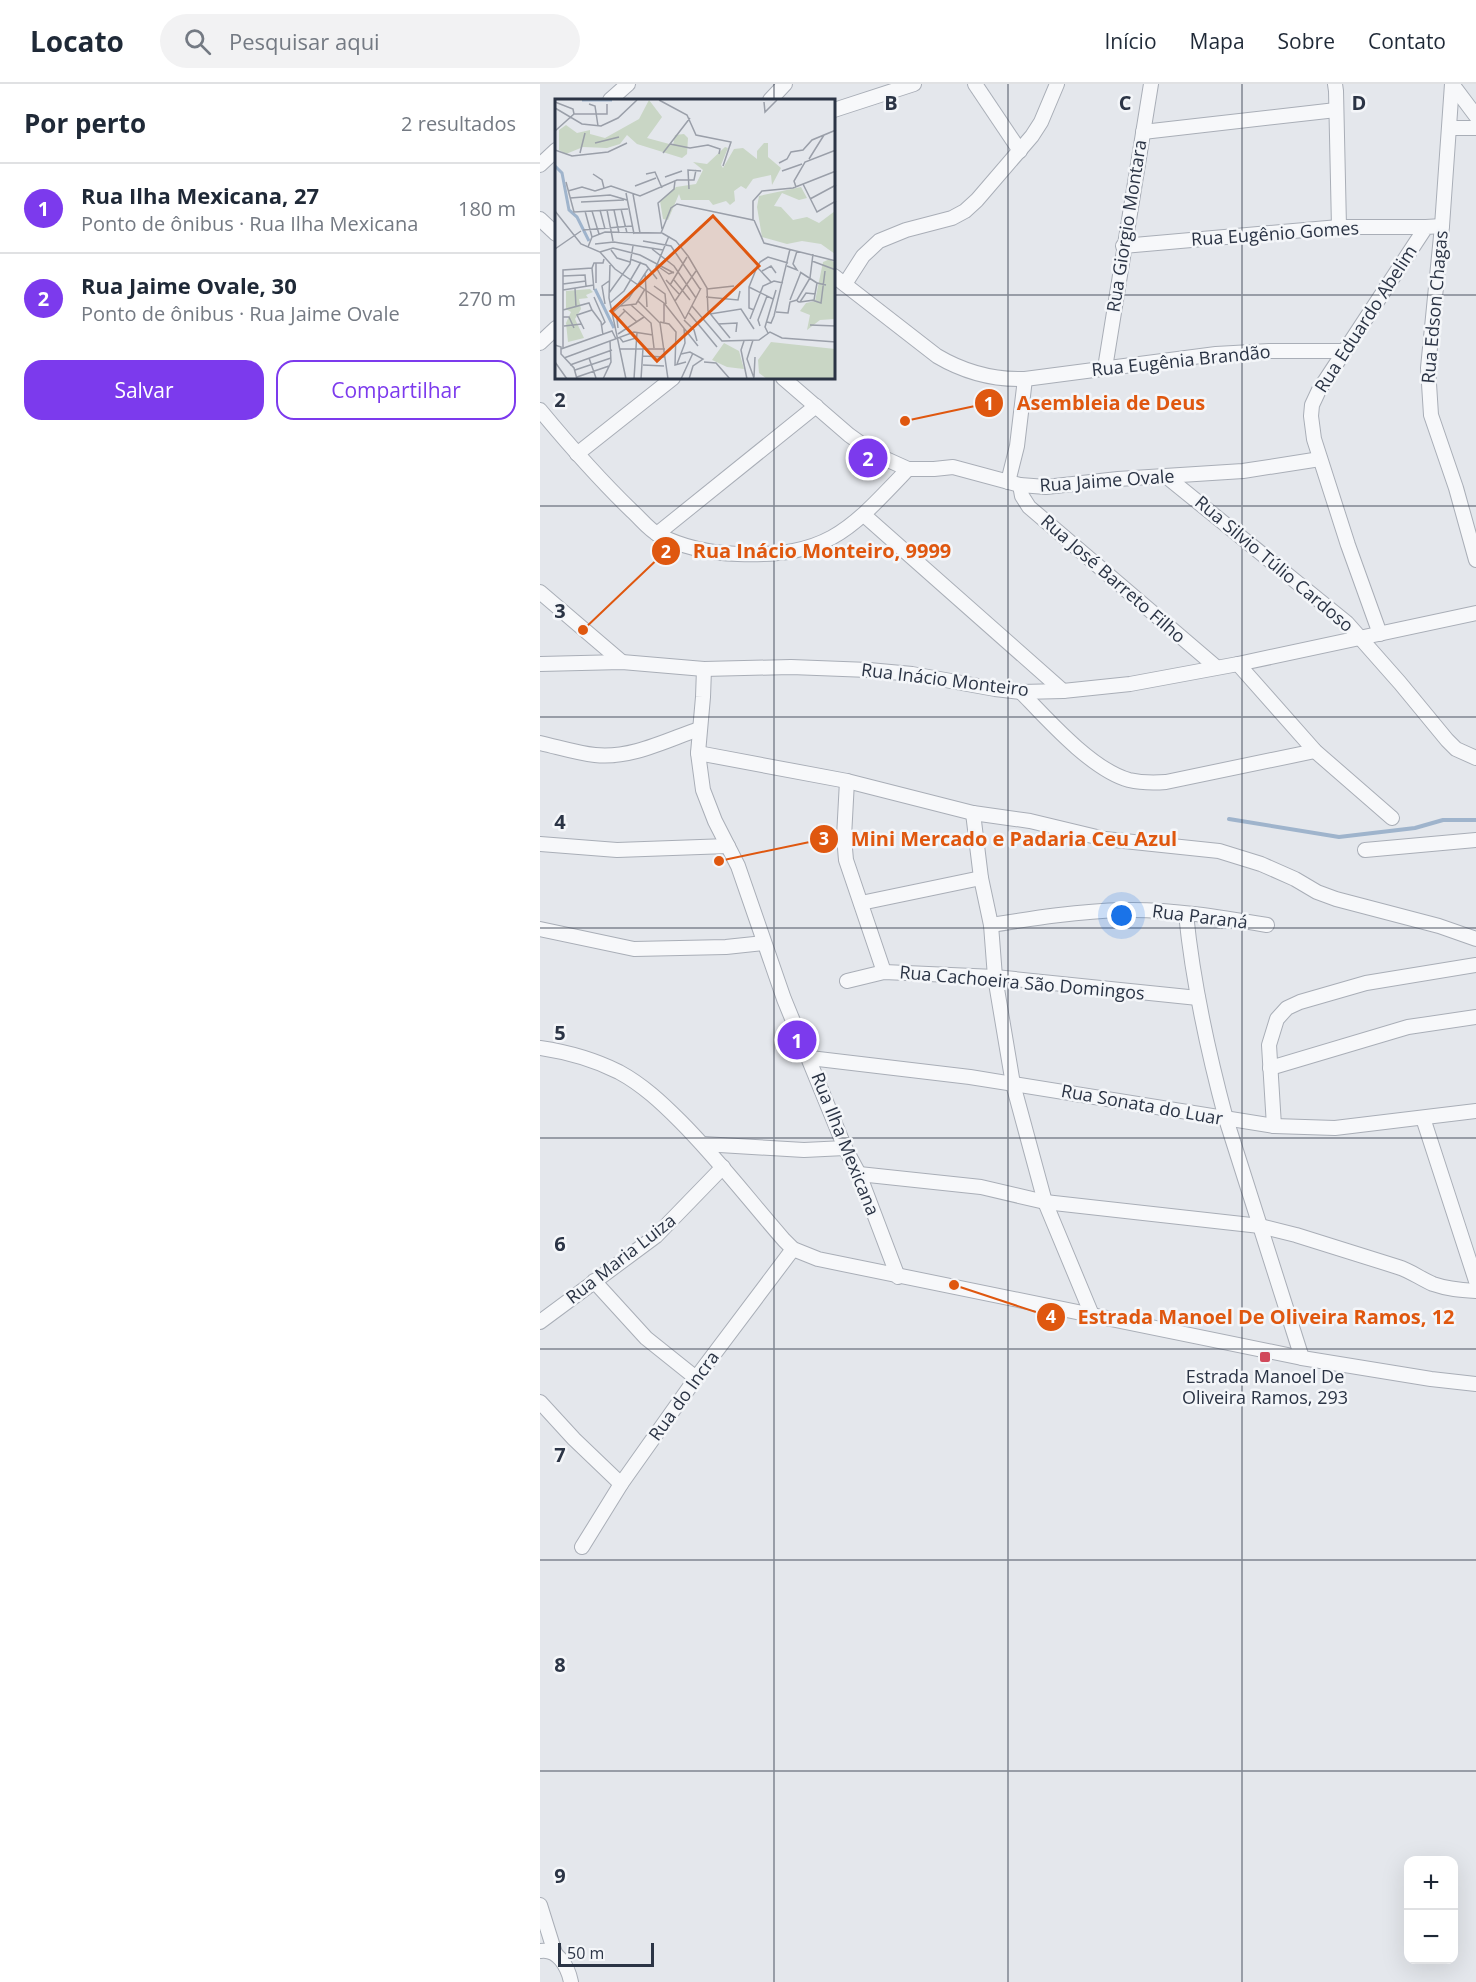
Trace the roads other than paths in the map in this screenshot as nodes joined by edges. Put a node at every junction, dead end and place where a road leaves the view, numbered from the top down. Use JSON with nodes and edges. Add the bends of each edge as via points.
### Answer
{"nodes":[{"id":1,"x":628,"y":84,"type":"edge"},
{"id":2,"x":785,"y":84,"type":"edge"},
{"id":3,"x":914,"y":84,"type":"edge"},
{"id":4,"x":975,"y":84,"type":"edge"},
{"id":5,"x":1056,"y":84,"type":"edge"},
{"id":6,"x":1151,"y":84,"type":"edge"},
{"id":7,"x":1335,"y":84,"type":"edge"},
{"id":8,"x":1452,"y":84,"type":"edge"},
{"id":9,"x":611,"y":99,"type":"edge"},
{"id":10,"x":771,"y":99,"type":"edge"},
{"id":11,"x":836,"y":109,"type":"edge"},
{"id":12,"x":1336,"y":110,"type":"junction"},
{"id":13,"x":1476,"y":116,"type":"edge"},
{"id":14,"x":1450,"y":128,"type":"junction"},
{"id":15,"x":1476,"y":128,"type":"edge"},
{"id":16,"x":1143,"y":132,"type":"junction"},
{"id":17,"x":555,"y":151,"type":"edge"},
{"id":18,"x":1020,"y":151,"type":"junction"},
{"id":19,"x":540,"y":165,"type":"edge"},
{"id":20,"x":540,"y":219,"type":"edge"},
{"id":21,"x":1426,"y":226,"type":"junction"},
{"id":22,"x":1442,"y":226,"type":"junction"},
{"id":23,"x":1340,"y":227,"type":"junction"},
{"id":24,"x":555,"y":233,"type":"edge"},
{"id":25,"x":1124,"y":246,"type":"junction"},
{"id":26,"x":840,"y":280,"type":"edge"},
{"id":27,"x":555,"y":329,"type":"edge"},
{"id":28,"x":540,"y":343,"type":"edge"},
{"id":29,"x":1345,"y":351,"type":"junction"},
{"id":30,"x":1105,"y":368,"type":"junction"},
{"id":31,"x":1025,"y":379,"type":"junction"},
{"id":32,"x":670,"y":380,"type":"edge"},
{"id":33,"x":785,"y":380,"type":"edge"},
{"id":34,"x":816,"y":406,"type":"junction"},
{"id":35,"x":540,"y":410,"type":"edge"},
{"id":36,"x":577,"y":454,"type":"junction"},
{"id":37,"x":1320,"y":459,"type":"junction"},
{"id":38,"x":908,"y":469,"type":"junction"},
{"id":39,"x":1167,"y":477,"type":"junction"},
{"id":40,"x":1014,"y":484,"type":"junction"},
{"id":41,"x":864,"y":514,"type":"junction"},
{"id":42,"x":657,"y":534,"type":"junction"},
{"id":43,"x":1476,"y":560,"type":"edge"},
{"id":44,"x":540,"y":592,"type":"edge"},
{"id":45,"x":1476,"y":613,"type":"edge"},
{"id":46,"x":1380,"y":634,"type":"junction"},
{"id":47,"x":1362,"y":638,"type":"junction"},
{"id":48,"x":622,"y":662,"type":"junction"},
{"id":49,"x":540,"y":664,"type":"edge"},
{"id":50,"x":1238,"y":664,"type":"junction"},
{"id":51,"x":1215,"y":666,"type":"junction"},
{"id":52,"x":704,"y":669,"type":"junction"},
{"id":53,"x":1063,"y":691,"type":"junction"},
{"id":54,"x":1021,"y":692,"type":"junction"},
{"id":55,"x":699,"y":729,"type":"junction"},
{"id":56,"x":540,"y":743,"type":"edge"},
{"id":57,"x":1315,"y":751,"type":"junction"},
{"id":58,"x":698,"y":753,"type":"junction"},
{"id":59,"x":1476,"y":758,"type":"edge"},
{"id":60,"x":847,"y":781,"type":"junction"},
{"id":61,"x":973,"y":813,"type":"junction"},
{"id":62,"x":1392,"y":818,"type":"dead end"},
{"id":63,"x":1476,"y":840,"type":"edge"},
{"id":64,"x":540,"y":844,"type":"edge"},
{"id":65,"x":728,"y":846,"type":"junction"},
{"id":66,"x":1365,"y":850,"type":"dead end"},
{"id":67,"x":981,"y":878,"type":"junction"},
{"id":68,"x":861,"y":903,"type":"junction"},
{"id":69,"x":1186,"y":914,"type":"junction"},
{"id":70,"x":991,"y":925,"type":"junction"},
{"id":71,"x":1267,"y":925,"type":"dead end"},
{"id":72,"x":540,"y":929,"type":"edge"},
{"id":73,"x":1476,"y":939,"type":"edge"},
{"id":74,"x":764,"y":943,"type":"junction"},
{"id":75,"x":1476,"y":965,"type":"edge"},
{"id":76,"x":884,"y":972,"type":"junction"},
{"id":77,"x":995,"y":977,"type":"junction"},
{"id":78,"x":847,"y":981,"type":"dead end"},
{"id":79,"x":1198,"y":998,"type":"junction"},
{"id":80,"x":1476,"y":1017,"type":"edge"},
{"id":81,"x":540,"y":1048,"type":"edge"},
{"id":82,"x":810,"y":1058,"type":"junction"},
{"id":83,"x":1270,"y":1068,"type":"junction"},
{"id":84,"x":1013,"y":1084,"type":"junction"},
{"id":85,"x":1476,"y":1111,"type":"edge"},
{"id":86,"x":1423,"y":1118,"type":"junction"},
{"id":87,"x":1227,"y":1119,"type":"junction"},
{"id":88,"x":1274,"y":1126,"type":"junction"},
{"id":89,"x":703,"y":1144,"type":"junction"},
{"id":90,"x":845,"y":1148,"type":"junction"},
{"id":91,"x":723,"y":1167,"type":"junction"},
{"id":92,"x":859,"y":1174,"type":"junction"},
{"id":93,"x":1045,"y":1202,"type":"junction"},
{"id":94,"x":1260,"y":1226,"type":"junction"},
{"id":95,"x":793,"y":1249,"type":"junction"},
{"id":96,"x":898,"y":1277,"type":"junction"},
{"id":97,"x":594,"y":1281,"type":"junction"},
{"id":98,"x":1476,"y":1281,"type":"edge"},
{"id":99,"x":1476,"y":1291,"type":"edge"},
{"id":100,"x":1092,"y":1315,"type":"junction"},
{"id":101,"x":540,"y":1322,"type":"edge"},
{"id":102,"x":1302,"y":1358,"type":"junction"},
{"id":103,"x":696,"y":1378,"type":"junction"},
{"id":104,"x":1476,"y":1384,"type":"edge"},
{"id":105,"x":540,"y":1402,"type":"edge"},
{"id":106,"x":621,"y":1484,"type":"junction"},
{"id":107,"x":582,"y":1547,"type":"dead end"},
{"id":108,"x":540,"y":1905,"type":"edge"},
{"id":109,"x":540,"y":1951,"type":"edge"},
{"id":110,"x":555,"y":1953,"type":"junction"},
{"id":111,"x":571,"y":1982,"type":"edge"}],
"edges":[{"from":1,"to":9,"type":"street"},
{"from":2,"to":10,"type":"street"},
{"from":3,"to":11,"type":"street"},
{"from":4,"to":18,"type":"street"},
{"from":5,"to":18,"type":"street","via":[[1041,122]]},
{"from":6,"to":16,"type":"street","name":"Rua Giorgio Montara"},
{"from":7,"to":12,"type":"street"},
{"from":8,"to":13,"type":"street"},
{"from":8,"to":14,"type":"street","name":"Rua Edson Chagas"},
{"from":12,"to":16,"type":"street"},
{"from":12,"to":23,"type":"street"},
{"from":14,"to":15,"type":"street"},
{"from":14,"to":22,"type":"street","name":"Rua Edson Chagas"},
{"from":16,"to":25,"type":"street","name":"Rua Giorgio Montara"},
{"from":17,"to":19,"type":"street"},
{"from":18,"to":26,"type":"street","via":[[965,211],[879,241]]},
{"from":20,"to":24,"type":"street"},
{"from":21,"to":22,"type":"street","name":"Rua Eduardo Abelim"},
{"from":21,"to":23,"type":"street","name":"Rua Eugênio Gomes"},
{"from":21,"to":29,"type":"street","name":"Rua Eduardo Abelim"},
{"from":22,"to":43,"type":"street","name":"Rua Edson Chagas","via":[[1428,390],[1431,415]]},
{"from":23,"to":25,"type":"street","name":"Rua Eugênio Gomes"},
{"from":25,"to":30,"type":"street","name":"Rua Giorgio Montara"},
{"from":26,"to":31,"type":"street","name":"Rua Eugênia Brandão","via":[[937,356],[992,377]]},
{"from":27,"to":28,"type":"street"},
{"from":29,"to":30,"type":"street","name":"Rua Eugênia Brandão","via":[[1216,354]]},
{"from":29,"to":37,"type":"street","name":"Rua Eduardo Abelim","via":[[1312,405],[1312,427]]},
{"from":30,"to":31,"type":"street","name":"Rua Eugênia Brandão"},
{"from":31,"to":40,"type":"street"},
{"from":32,"to":36,"type":"street"},
{"from":33,"to":34,"type":"street","name":"Rua Jaime Ovale"},
{"from":34,"to":38,"type":"street","name":"Rua Jaime Ovale","via":[[877,455]]},
{"from":34,"to":42,"type":"street"},
{"from":35,"to":36,"type":"street"},
{"from":36,"to":42,"type":"street"},
{"from":37,"to":39,"type":"street","name":"Rua Jaime Ovale"},
{"from":37,"to":46,"type":"street","name":"Rua Eduardo Abelim"},
{"from":38,"to":40,"type":"street","name":"Rua Jaime Ovale","via":[[953,467]]},
{"from":38,"to":41,"type":"street"},
{"from":39,"to":40,"type":"street","name":"Rua Jaime Ovale","via":[[1046,487]]},
{"from":39,"to":47,"type":"street","name":"Rua Silvio Túlio Cardoso"},
{"from":40,"to":51,"type":"street","name":"Rua José Barreto Filho","via":[[1029,507]]},
{"from":41,"to":42,"type":"street","via":[[822,544],[785,554],[705,550]]},
{"from":41,"to":53,"type":"street"},
{"from":44,"to":48,"type":"street"},
{"from":45,"to":46,"type":"street","name":"Rua Inácio Monteiro"},
{"from":46,"to":47,"type":"street","name":"Rua Inácio Monteiro"},
{"from":47,"to":50,"type":"street","name":"Rua Inácio Monteiro"},
{"from":47,"to":59,"type":"street","name":"Rua Silvio Túlio Cardoso","via":[[1447,740]]},
{"from":48,"to":49,"type":"street","name":"Rua Inácio Monteiro"},
{"from":48,"to":52,"type":"street","name":"Rua Inácio Monteiro"},
{"from":50,"to":51,"type":"street","name":"Rua Inácio Monteiro"},
{"from":50,"to":57,"type":"street"},
{"from":51,"to":53,"type":"street","name":"Rua Inácio Monteiro","via":[[1130,684]]},
{"from":52,"to":54,"type":"street","name":"Rua Inácio Monteiro","via":[[868,670]]},
{"from":52,"to":55,"type":"street","name":"Rua Ilha Mexicana"},
{"from":53,"to":54,"type":"street","name":"Rua Inácio Monteiro"},
{"from":54,"to":57,"type":"street","via":[[1064,736],[1102,767],[1145,783]]},
{"from":55,"to":56,"type":"street","via":[[618,754],[595,755]]},
{"from":55,"to":58,"type":"street","name":"Rua Ilha Mexicana"},
{"from":57,"to":62,"type":"street"},
{"from":58,"to":60,"type":"street"},
{"from":58,"to":65,"type":"street","name":"Rua Ilha Mexicana","via":[[703,790]]},
{"from":60,"to":61,"type":"street"},
{"from":60,"to":68,"type":"street","via":[[845,850]]},
{"from":61,"to":67,"type":"street"},
{"from":61,"to":73,"type":"street","via":[[1030,821],[1105,839],[1219,851],[1245,858],[1336,899]]},
{"from":63,"to":66,"type":"street"},
{"from":64,"to":65,"type":"street","via":[[616,850]]},
{"from":65,"to":74,"type":"street","name":"Rua Ilha Mexicana"},
{"from":67,"to":68,"type":"street"},
{"from":67,"to":70,"type":"street"},
{"from":68,"to":76,"type":"street"},
{"from":69,"to":70,"type":"street","name":"Rua Paraná","via":[[1105,911]]},
{"from":69,"to":71,"type":"street","name":"Rua Paraná"},
{"from":69,"to":79,"type":"street"},
{"from":70,"to":77,"type":"street"},
{"from":72,"to":74,"type":"street","via":[[634,949]]},
{"from":74,"to":82,"type":"street","name":"Rua Ilha Mexicana"},
{"from":75,"to":83,"type":"street","via":[[1366,983],[1287,1008],[1275,1024],[1269,1045]]},
{"from":76,"to":77,"type":"street","name":"Rua Cachoeira São Domingos"},
{"from":76,"to":78,"type":"street","name":"Rua Cachoeira São Domingos"},
{"from":77,"to":79,"type":"street","name":"Rua Cachoeira São Domingos"},
{"from":77,"to":84,"type":"street"},
{"from":79,"to":87,"type":"street"},
{"from":80,"to":83,"type":"street","via":[[1408,1027]]},
{"from":81,"to":89,"type":"street","via":[[620,1072],[660,1101]]},
{"from":82,"to":84,"type":"street","name":"Rua Sonata do Luar"},
{"from":82,"to":90,"type":"street","name":"Rua Ilha Mexicana"},
{"from":83,"to":88,"type":"street"},
{"from":84,"to":87,"type":"street","name":"Rua Sonata do Luar"},
{"from":84,"to":93,"type":"street"},
{"from":85,"to":86,"type":"street","name":"Rua Sonata do Luar"},
{"from":86,"to":88,"type":"street","name":"Rua Sonata do Luar","via":[[1335,1128]]},
{"from":86,"to":98,"type":"street"},
{"from":87,"to":88,"type":"street","name":"Rua Sonata do Luar"},
{"from":87,"to":94,"type":"street"},
{"from":89,"to":90,"type":"street","via":[[804,1150]]},
{"from":89,"to":91,"type":"street"},
{"from":90,"to":92,"type":"street","name":"Rua Ilha Mexicana"},
{"from":91,"to":95,"type":"street"},
{"from":91,"to":97,"type":"street","name":"Rua Maria Luiza","via":[[656,1236]]},
{"from":92,"to":93,"type":"street","via":[[981,1187]]},
{"from":92,"to":96,"type":"street","name":"Rua Ilha Mexicana"},
{"from":93,"to":94,"type":"street"},
{"from":93,"to":100,"type":"street"},
{"from":94,"to":99,"type":"street","via":[[1413,1272],[1436,1285]]},
{"from":94,"to":102,"type":"street"},
{"from":95,"to":96,"type":"street","via":[[818,1259]]},
{"from":95,"to":103,"type":"street","name":"Rua do Incra"},
{"from":96,"to":100,"type":"street"},
{"from":97,"to":101,"type":"street","name":"Rua Maria Luiza"},
{"from":97,"to":103,"type":"street","via":[[646,1338]]},
{"from":100,"to":102,"type":"street"},
{"from":102,"to":104,"type":"street"},
{"from":103,"to":106,"type":"street","name":"Rua do Incra"},
{"from":105,"to":106,"type":"street"},
{"from":106,"to":107,"type":"street","name":"Rua do Incra"},
{"from":108,"to":110,"type":"street"},
{"from":109,"to":110,"type":"street"},
{"from":110,"to":111,"type":"street"}]}
